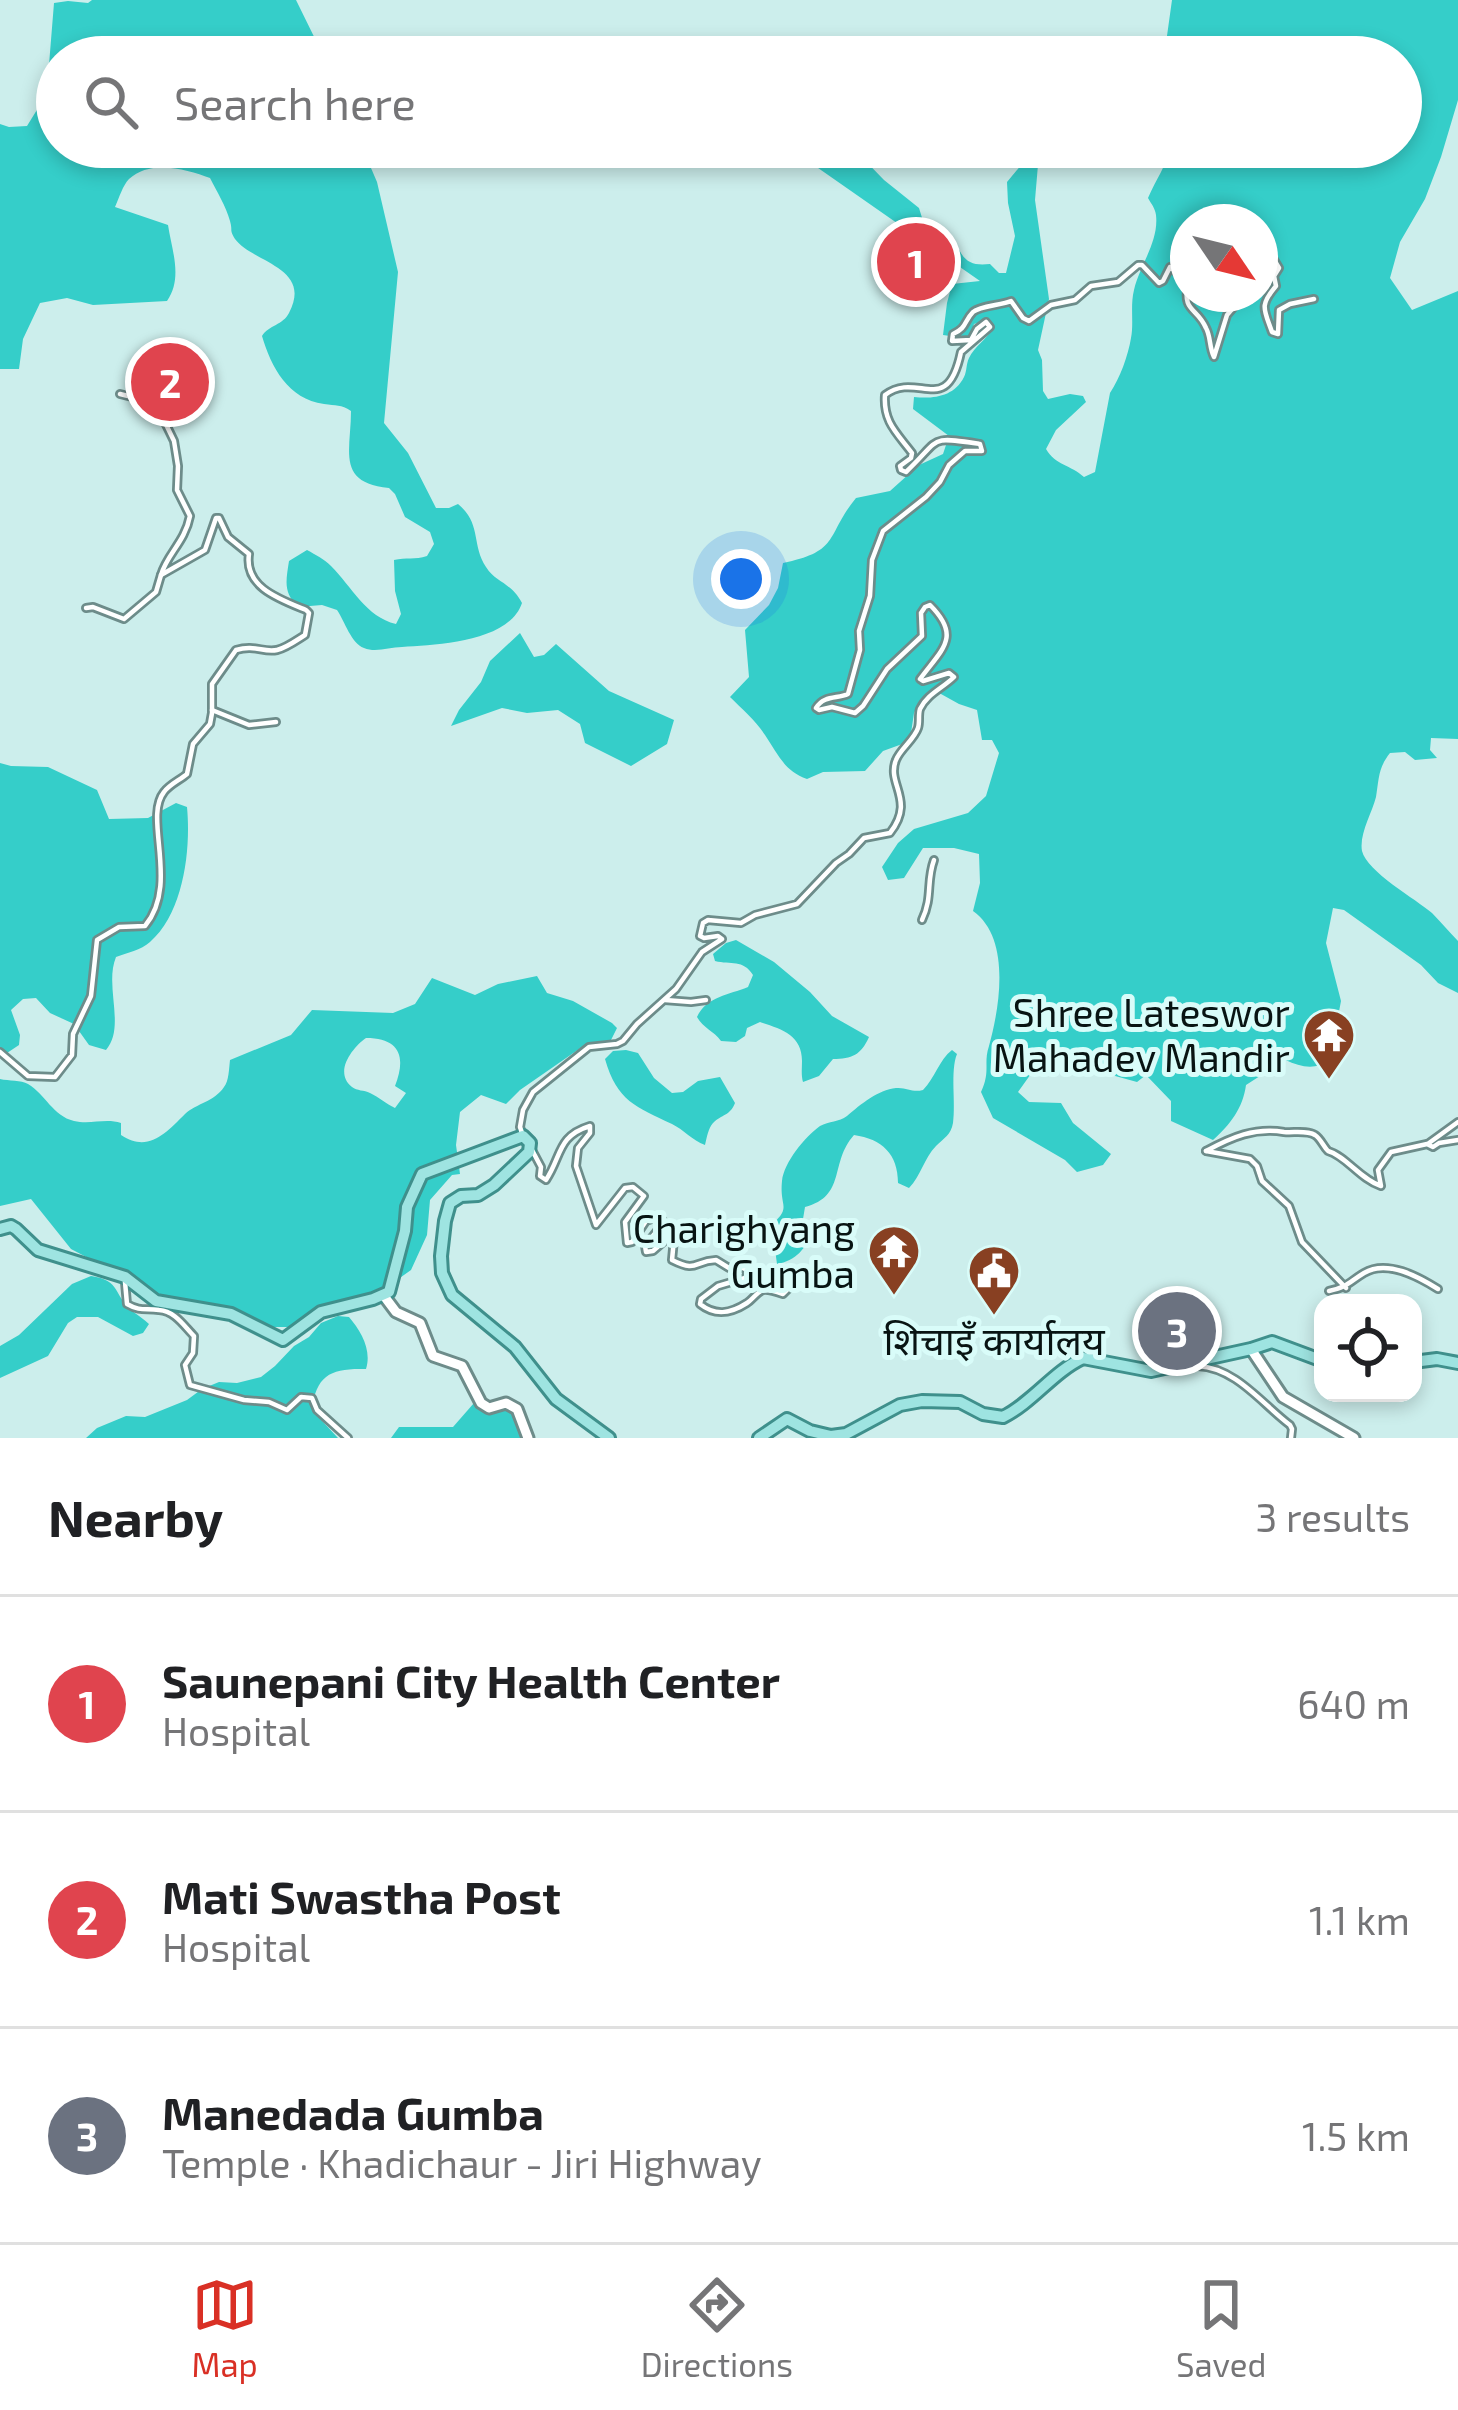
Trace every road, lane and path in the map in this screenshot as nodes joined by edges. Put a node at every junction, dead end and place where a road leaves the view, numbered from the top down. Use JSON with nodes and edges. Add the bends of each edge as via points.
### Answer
{"nodes":[{"id":1,"x":1170,"y":267,"type":"edge"},
{"id":2,"x":1314,"y":299,"type":"dead end"},
{"id":3,"x":1192,"y":312,"type":"edge"},
{"id":4,"x":1230,"y":312,"type":"edge"},
{"id":5,"x":1265,"y":312,"type":"edge"},
{"id":6,"x":120,"y":394,"type":"dead end"},
{"id":7,"x":161,"y":575,"type":"junction"},
{"id":8,"x":86,"y":608,"type":"dead end"},
{"id":9,"x":212,"y":710,"type":"junction"},
{"id":10,"x":276,"y":722,"type":"dead end"},
{"id":11,"x":934,"y":860,"type":"dead end"},
{"id":12,"x":922,"y":920,"type":"dead end"},
{"id":13,"x":665,"y":1000,"type":"junction"},
{"id":14,"x":706,"y":1000,"type":"dead end"},
{"id":15,"x":0,"y":1052,"type":"edge"},
{"id":16,"x":1458,"y":1122,"type":"edge"},
{"id":17,"x":1458,"y":1140,"type":"edge"},
{"id":18,"x":526,"y":1141,"type":"junction"},
{"id":19,"x":1427,"y":1144,"type":"junction"},
{"id":20,"x":0,"y":1229,"type":"edge"},
{"id":21,"x":124,"y":1276,"type":"junction"},
{"id":22,"x":789,"y":1288,"type":"dead end"},
{"id":23,"x":1346,"y":1288,"type":"junction"},
{"id":24,"x":1438,"y":1289,"type":"dead end"},
{"id":25,"x":1329,"y":1291,"type":"dead end"},
{"id":26,"x":384,"y":1296,"type":"junction"},
{"id":27,"x":1251,"y":1349,"type":"junction"},
{"id":28,"x":1314,"y":1357,"type":"edge"},
{"id":29,"x":1422,"y":1361,"type":"edge"},
{"id":30,"x":1458,"y":1363,"type":"edge"},
{"id":31,"x":1175,"y":1366,"type":"junction"},
{"id":32,"x":348,"y":1438,"type":"edge"},
{"id":33,"x":528,"y":1438,"type":"edge"},
{"id":34,"x":609,"y":1438,"type":"edge"},
{"id":35,"x":759,"y":1438,"type":"edge"},
{"id":36,"x":1291,"y":1438,"type":"edge"},
{"id":37,"x":1354,"y":1438,"type":"edge"}],
"edges":[{"from":1,"to":13,"type":"street","via":[[1159,283],[1138,265],[1029,321],[1011,301],[974,310],[952,341],[971,340],[986,322],[990,327],[961,352],[953,379],[932,391],[905,387],[885,395],[888,422],[912,452],[901,470],[947,438],[982,451],[964,451],[926,497],[883,531],[848,694],[816,708],[863,706],[922,636],[921,613],[930,605],[946,625],[947,642],[920,679],[954,676],[921,706],[918,728],[896,760],[902,808],[893,830],[864,838],[796,904],[741,923],[703,923],[700,936],[722,939]]},
{"from":2,"to":5,"type":"street","via":[[1279,310],[1278,334]]},
{"from":3,"to":4,"type":"street","via":[[1208,330],[1214,357]]},
{"from":6,"to":7,"type":"street","via":[[159,410],[174,442],[177,490],[190,516]]},
{"from":7,"to":8,"type":"street","via":[[156,592],[124,619]]},
{"from":7,"to":9,"type":"street","via":[[205,550],[219,518],[249,554],[252,579],[309,613],[306,634],[278,650],[236,650],[212,684]]},
{"from":9,"to":10,"type":"street","via":[[244,724]]},
{"from":9,"to":15,"type":"street","via":[[187,774],[159,796],[155,911],[145,926],[119,927],[97,940],[91,996],[67,1064],[55,1077],[28,1076]]},
{"from":11,"to":12,"type":"street"},
{"from":13,"to":14,"type":"street"},
{"from":13,"to":18,"type":"street","via":[[623,1041],[589,1047],[543,1082],[525,1102]]},
{"from":16,"to":19,"type":"street"},
{"from":17,"to":19,"type":"street"},
{"from":18,"to":22,"type":"street","via":[[546,1180],[563,1142],[590,1126],[576,1166],[596,1225],[633,1187],[644,1196],[625,1222],[627,1243],[659,1216],[664,1222],[646,1252],[670,1236],[673,1260],[688,1268],[716,1260],[749,1271],[701,1299],[706,1310],[727,1312],[762,1291]]},
{"from":18,"to":26,"type":"main road","via":[[422,1174]]},
{"from":18,"to":34,"type":"main road","via":[[525,1156],[488,1190],[448,1206],[442,1274],[452,1295],[522,1354],[556,1399]]},
{"from":19,"to":23,"type":"street","via":[[1391,1152],[1378,1170],[1381,1186],[1309,1134],[1263,1130],[1207,1151],[1250,1159],[1289,1206],[1302,1242]]},
{"from":20,"to":21,"type":"main road","via":[[11,1226],[38,1250]]},
{"from":21,"to":26,"type":"main road","via":[[156,1301],[231,1314],[283,1340],[321,1312]]},
{"from":21,"to":32,"type":"street","via":[[128,1304],[176,1316],[194,1336],[185,1365],[190,1385],[287,1411],[312,1398]]},
{"from":23,"to":24,"type":"street","via":[[1375,1269],[1412,1273]]},
{"from":23,"to":25,"type":"street"},
{"from":26,"to":33,"type":"main road","via":[[424,1327],[433,1356],[466,1370],[481,1403],[517,1409]]},
{"from":27,"to":28,"type":"main road","via":[[1278,1342]]},
{"from":27,"to":31,"type":"main road"},
{"from":27,"to":37,"type":"main road","via":[[1283,1397]]},
{"from":29,"to":30,"type":"main road"},
{"from":31,"to":35,"type":"main road","via":[[1145,1370],[1083,1358],[1004,1417],[959,1402],[922,1401],[839,1436],[788,1419]]},
{"from":31,"to":36,"type":"street","via":[[1225,1371],[1290,1425]]}]}
